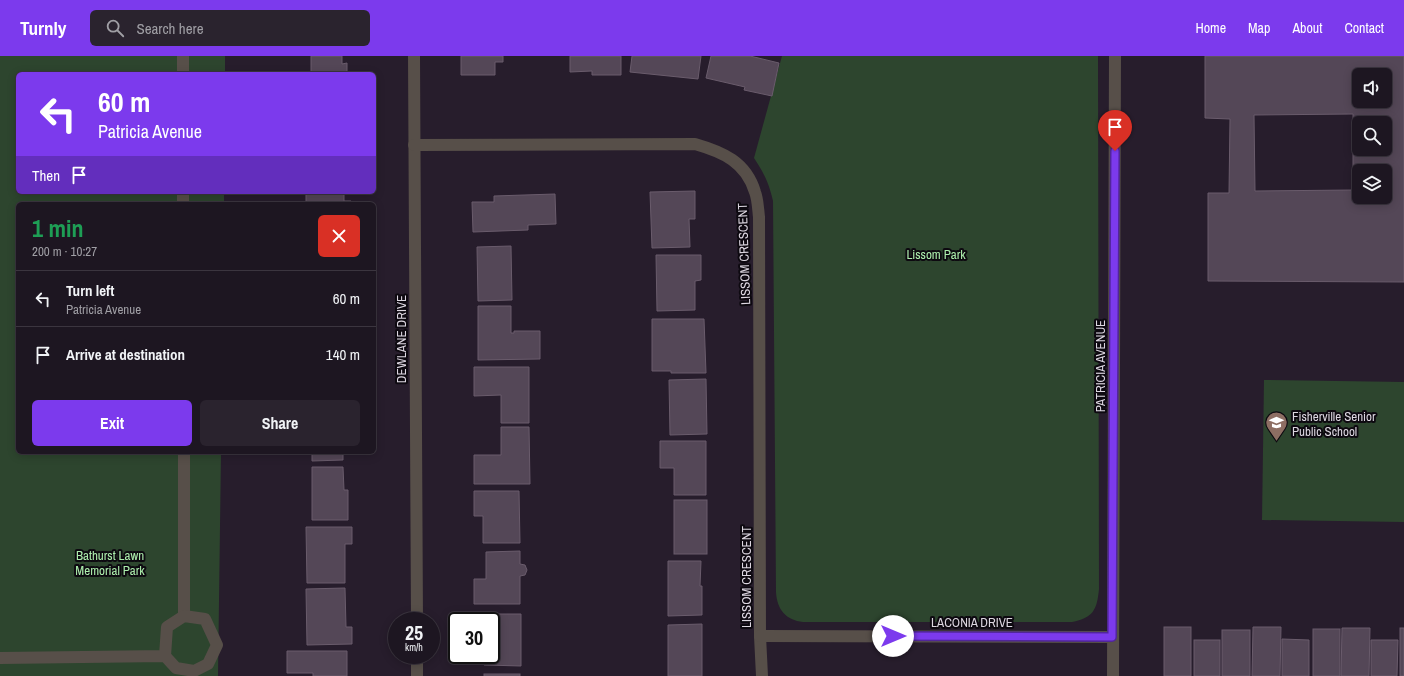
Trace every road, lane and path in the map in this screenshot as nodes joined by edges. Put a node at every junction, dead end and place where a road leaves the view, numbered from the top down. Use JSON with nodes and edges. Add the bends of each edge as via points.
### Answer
{"nodes":[{"id":1,"x":182,"y":56,"type":"edge"},
{"id":2,"x":414,"y":56,"type":"edge"},
{"id":3,"x":1115,"y":56,"type":"edge"},
{"id":4,"x":183,"y":72,"type":"edge"},
{"id":5,"x":414,"y":145,"type":"junction"},
{"id":6,"x":184,"y":454,"type":"edge"},
{"id":7,"x":417,"y":612,"type":"edge"},
{"id":8,"x":184,"y":616,"type":"junction"},
{"id":9,"x":760,"y":636,"type":"junction"},
{"id":10,"x":1112,"y":637,"type":"junction"},
{"id":11,"x":165,"y":656,"type":"junction"},
{"id":12,"x":0,"y":658,"type":"edge"},
{"id":13,"x":417,"y":664,"type":"edge"},
{"id":14,"x":194,"y":673,"type":"edge"},
{"id":15,"x":417,"y":676,"type":"edge"},
{"id":16,"x":762,"y":676,"type":"edge"},
{"id":17,"x":1113,"y":676,"type":"edge"}],
"edges":[{"from":1,"to":4,"type":"street"},
{"from":2,"to":5,"type":"street","name":"DEWLANE DRIVE"},
{"from":3,"to":10,"type":"street","name":"PATRICIA AVENUE"},
{"from":5,"to":7,"type":"street","name":"DEWLANE DRIVE"},
{"from":5,"to":9,"type":"street","name":"LISSOM CRESCENT","via":[[695,144],[723,154],[736,162],[747,174],[755,192],[759,217]]},
{"from":6,"to":8,"type":"street"},
{"from":8,"to":11,"type":"street","via":[[167,627]]},
{"from":8,"to":14,"type":"street","via":[[204,619],[217,645],[208,664]]},
{"from":9,"to":10,"type":"street","name":"LACONIA DRIVE"},
{"from":9,"to":16,"type":"street","name":"LISSOM CRESCENT"},
{"from":10,"to":17,"type":"street","name":"PATRICIA AVENUE"},
{"from":11,"to":12,"type":"street"},
{"from":11,"to":14,"type":"street","via":[[176,668]]},
{"from":13,"to":15,"type":"street"}]}
